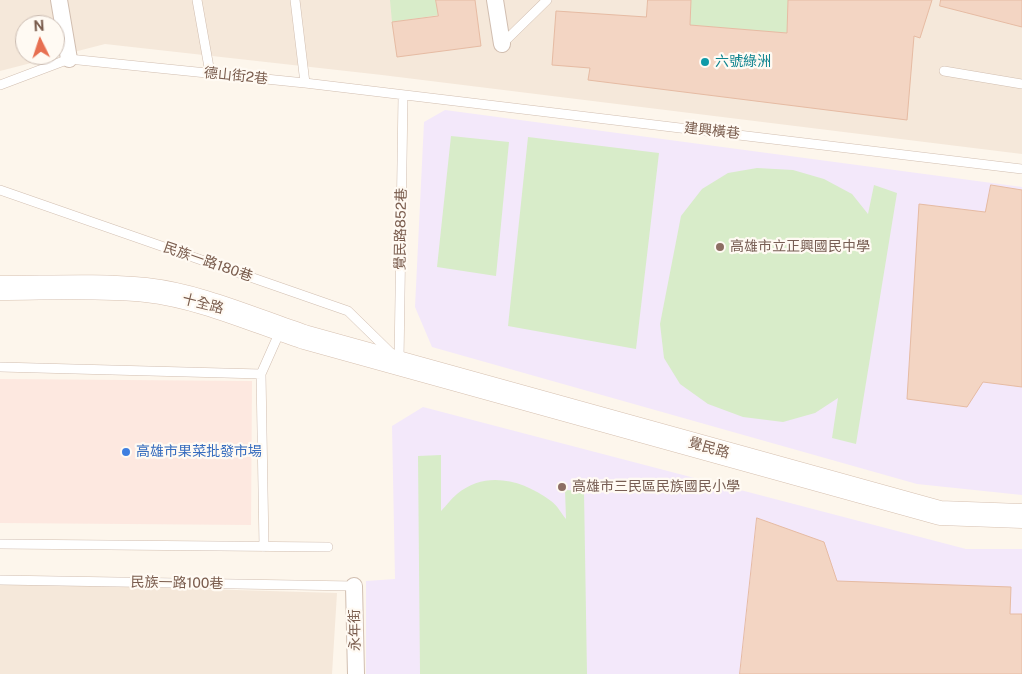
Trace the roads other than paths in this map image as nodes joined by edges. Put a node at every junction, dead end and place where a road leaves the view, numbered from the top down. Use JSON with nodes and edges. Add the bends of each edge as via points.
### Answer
{"nodes":[{"id":1,"x":59,"y":0,"type":"edge"},
{"id":2,"x":197,"y":0,"type":"edge"},
{"id":3,"x":295,"y":0,"type":"edge"},
{"id":4,"x":494,"y":0,"type":"edge"},
{"id":5,"x":547,"y":0,"type":"edge"},
{"id":6,"x":502,"y":44,"type":"joint"},
{"id":7,"x":69,"y":59,"type":"junction"},
{"id":8,"x":944,"y":71,"type":"dead end"},
{"id":9,"x":210,"y":73,"type":"junction"},
{"id":10,"x":305,"y":83,"type":"junction"},
{"id":11,"x":1022,"y":84,"type":"edge"},
{"id":12,"x":0,"y":85,"type":"edge"},
{"id":13,"x":403,"y":96,"type":"junction"},
{"id":14,"x":1022,"y":169,"type":"edge"},
{"id":15,"x":0,"y":190,"type":"edge"},
{"id":16,"x":0,"y":288,"type":"edge"},
{"id":17,"x":281,"y":329,"type":"junction"},
{"id":18,"x":399,"y":362,"type":"junction"},
{"id":19,"x":0,"y":366,"type":"edge"},
{"id":20,"x":261,"y":374,"type":"junction"},
{"id":21,"x":1022,"y":516,"type":"edge"},
{"id":22,"x":0,"y":544,"type":"edge"},
{"id":23,"x":264,"y":547,"type":"junction"},
{"id":24,"x":328,"y":547,"type":"dead end"},
{"id":25,"x":0,"y":580,"type":"edge"},
{"id":26,"x":354,"y":586,"type":"joint"},
{"id":27,"x":356,"y":674,"type":"edge"}],
"edges":[{"from":1,"to":7,"type":"street"},
{"from":2,"to":9,"type":"lane"},
{"from":3,"to":10,"type":"lane"},
{"from":4,"to":6,"type":"street"},
{"from":5,"to":6,"type":"lane"},
{"from":7,"to":9,"type":"lane","name":"德山街2巷"},
{"from":7,"to":12,"type":"lane"},
{"from":8,"to":11,"type":"lane"},
{"from":9,"to":10,"type":"lane","name":"德山街2巷"},
{"from":10,"to":13,"type":"lane","name":"德山街2巷"},
{"from":13,"to":14,"type":"lane","name":"建興橫巷"},
{"from":13,"to":18,"type":"lane","name":"覺民路852巷"},
{"from":15,"to":18,"type":"lane","name":"民族一路180巷","via":[[348,310]]},
{"from":16,"to":17,"type":"street","name":"十全路","via":[[147,290],[222,307]]},
{"from":17,"to":18,"type":"street","name":"十全路"},
{"from":17,"to":20,"type":"lane"},
{"from":18,"to":21,"type":"street","name":"覺民路","via":[[940,514]]},
{"from":19,"to":20,"type":"lane"},
{"from":20,"to":23,"type":"lane"},
{"from":22,"to":23,"type":"lane"},
{"from":23,"to":24,"type":"lane"},
{"from":25,"to":26,"type":"lane","name":"民族一路100巷"},
{"from":26,"to":27,"type":"street","name":"永年街"}]}
